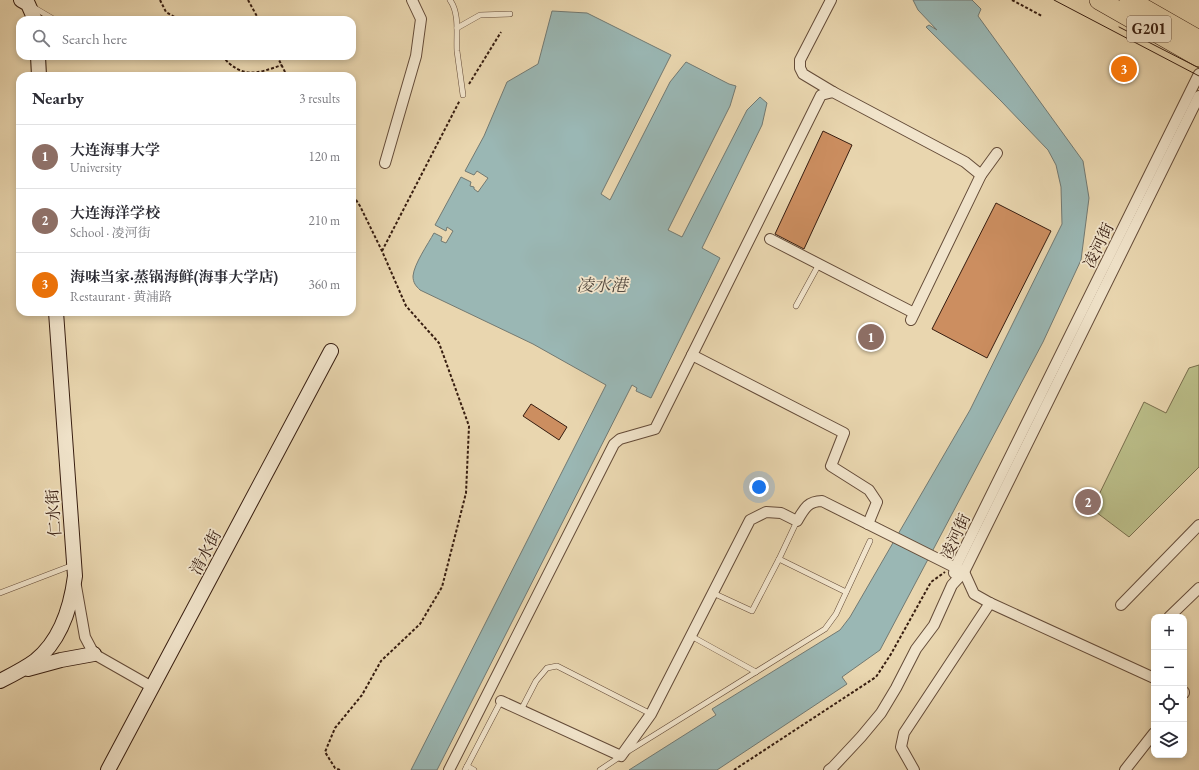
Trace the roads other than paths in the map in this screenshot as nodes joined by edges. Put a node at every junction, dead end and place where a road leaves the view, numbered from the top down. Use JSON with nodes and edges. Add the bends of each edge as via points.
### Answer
{"nodes":[{"id":1,"x":412,"y":0,"type":"edge"},
{"id":2,"x":450,"y":0,"type":"edge"},
{"id":3,"x":831,"y":0,"type":"edge"},
{"id":4,"x":1099,"y":0,"type":"edge"},
{"id":5,"x":1129,"y":0,"type":"edge"},
{"id":6,"x":25,"y":2,"type":"edge"},
{"id":7,"x":510,"y":14,"type":"dead end"},
{"id":8,"x":33,"y":16,"type":"edge"},
{"id":9,"x":48,"y":16,"type":"edge"},
{"id":10,"x":457,"y":28,"type":"junction"},
{"id":11,"x":1199,"y":40,"type":"edge"},
{"id":12,"x":1199,"y":57,"type":"edge"},
{"id":13,"x":38,"y":60,"type":"edge"},
{"id":14,"x":39,"y":72,"type":"edge"},
{"id":15,"x":1199,"y":74,"type":"edge"},
{"id":16,"x":833,"y":92,"type":"junction"},
{"id":17,"x":463,"y":94,"type":"road end"},
{"id":18,"x":1199,"y":96,"type":"edge"},
{"id":19,"x":997,"y":153,"type":"dead end"},
{"id":20,"x":385,"y":163,"type":"dead end"},
{"id":21,"x":981,"y":175,"type":"junction"},
{"id":22,"x":770,"y":239,"type":"dead end"},
{"id":23,"x":818,"y":264,"type":"junction"},
{"id":24,"x":796,"y":306,"type":"dead end"},
{"id":25,"x":56,"y":316,"type":"edge"},
{"id":26,"x":331,"y":351,"type":"dead end"},
{"id":27,"x":692,"y":355,"type":"junction"},
{"id":28,"x":797,"y":520,"type":"junction"},
{"id":29,"x":868,"y":524,"type":"junction"},
{"id":30,"x":1199,"y":524,"type":"edge"},
{"id":31,"x":870,"y":541,"type":"dead end"},
{"id":32,"x":779,"y":559,"type":"junction"},
{"id":33,"x":74,"y":570,"type":"junction"},
{"id":34,"x":955,"y":570,"type":"junction"},
{"id":35,"x":1199,"y":588,"type":"edge"},
{"id":36,"x":846,"y":592,"type":"junction"},
{"id":37,"x":0,"y":593,"type":"edge"},
{"id":38,"x":713,"y":593,"type":"junction"},
{"id":39,"x":990,"y":603,"type":"junction"},
{"id":40,"x":1121,"y":605,"type":"dead end"},
{"id":41,"x":1172,"y":614,"type":"edge"},
{"id":42,"x":691,"y":636,"type":"junction"},
{"id":43,"x":94,"y":654,"type":"junction"},
{"id":44,"x":756,"y":672,"type":"junction"},
{"id":45,"x":17,"y":673,"type":"junction"},
{"id":46,"x":1151,"y":677,"type":"edge"},
{"id":47,"x":0,"y":681,"type":"edge"},
{"id":48,"x":152,"y":687,"type":"junction"},
{"id":49,"x":501,"y":701,"type":"joint"},
{"id":50,"x":521,"y":710,"type":"junction"},
{"id":51,"x":651,"y":714,"type":"junction"},
{"id":52,"x":1151,"y":737,"type":"edge"},
{"id":53,"x":621,"y":756,"type":"junction"},
{"id":54,"x":466,"y":768,"type":"edge"},
{"id":55,"x":108,"y":770,"type":"edge"},
{"id":56,"x":449,"y":770,"type":"edge"},
{"id":57,"x":474,"y":770,"type":"edge"},
{"id":58,"x":600,"y":770,"type":"edge"},
{"id":59,"x":829,"y":770,"type":"edge"},
{"id":60,"x":914,"y":770,"type":"edge"},
{"id":61,"x":1125,"y":770,"type":"edge"}],
"edges":[{"from":1,"to":20,"type":"street","via":[[421,19],[416,56]]},
{"from":2,"to":10,"type":"lane","via":[[454,5]]},
{"from":3,"to":16,"type":"street","via":[[800,60],[800,68],[803,74]]},
{"from":4,"to":12,"type":"highway","number":"G201"},
{"from":5,"to":11,"type":"highway","number":"G201"},
{"from":6,"to":8,"type":"street"},
{"from":6,"to":9,"type":"lane"},
{"from":7,"to":10,"type":"lane","via":[[480,16]]},
{"from":10,"to":17,"type":"lane"},
{"from":13,"to":14,"type":"street"},
{"from":15,"to":34,"type":"street","name":"凌河街"},
{"from":16,"to":21,"type":"street","via":[[965,162]]},
{"from":16,"to":27,"type":"street","via":[[821,95]]},
{"from":18,"to":34,"type":"street","name":"凌河街"},
{"from":19,"to":21,"type":"street"},
{"from":21,"to":23,"type":"street","via":[[913,316]]},
{"from":22,"to":23,"type":"street"},
{"from":23,"to":24,"type":"lane"},
{"from":25,"to":33,"type":"street","name":"仁水街"},
{"from":26,"to":48,"type":"street","name":"清水街"},
{"from":27,"to":29,"type":"street","via":[[844,433],[831,466],[869,490],[877,502]]},
{"from":27,"to":56,"type":"street","via":[[655,429],[620,439],[614,444]]},
{"from":28,"to":29,"type":"street","via":[[805,507],[815,501],[822,501]]},
{"from":28,"to":32,"type":"lane"},
{"from":28,"to":38,"type":"street","via":[[782,513],[766,512],[750,520]]},
{"from":29,"to":34,"type":"street"},
{"from":30,"to":40,"type":"street"},
{"from":31,"to":36,"type":"lane"},
{"from":32,"to":36,"type":"lane"},
{"from":32,"to":38,"type":"lane","via":[[752,611]]},
{"from":33,"to":37,"type":"lane"},
{"from":33,"to":43,"type":"street","via":[[85,637]]},
{"from":33,"to":45,"type":"street","name":"仁水街","via":[[70,602],[57,634],[35,661]]},
{"from":34,"to":39,"type":"street","via":[[974,594]]},
{"from":34,"to":59,"type":"street","name":"凌河街","via":[[952,585],[934,624],[916,649],[882,712]]},
{"from":35,"to":41,"type":"street"},
{"from":36,"to":44,"type":"lane","via":[[836,614],[825,629]]},
{"from":38,"to":42,"type":"street"},
{"from":39,"to":46,"type":"street"},
{"from":39,"to":60,"type":"street","via":[[904,733],[901,747]]},
{"from":42,"to":44,"type":"lane"},
{"from":42,"to":51,"type":"street"},
{"from":43,"to":45,"type":"street","via":[[61,660]]},
{"from":43,"to":48,"type":"street"},
{"from":44,"to":53,"type":"lane"},
{"from":45,"to":47,"type":"street","name":"仁水街"},
{"from":48,"to":55,"type":"street","name":"清水街"},
{"from":49,"to":50,"type":"street"},
{"from":49,"to":54,"type":"lane"},
{"from":50,"to":51,"type":"lane","via":[[536,681],[547,668],[557,666]]},
{"from":50,"to":53,"type":"street"},
{"from":51,"to":53,"type":"street"},
{"from":52,"to":61,"type":"street"},
{"from":53,"to":58,"type":"lane"},
{"from":54,"to":57,"type":"lane"}]}
